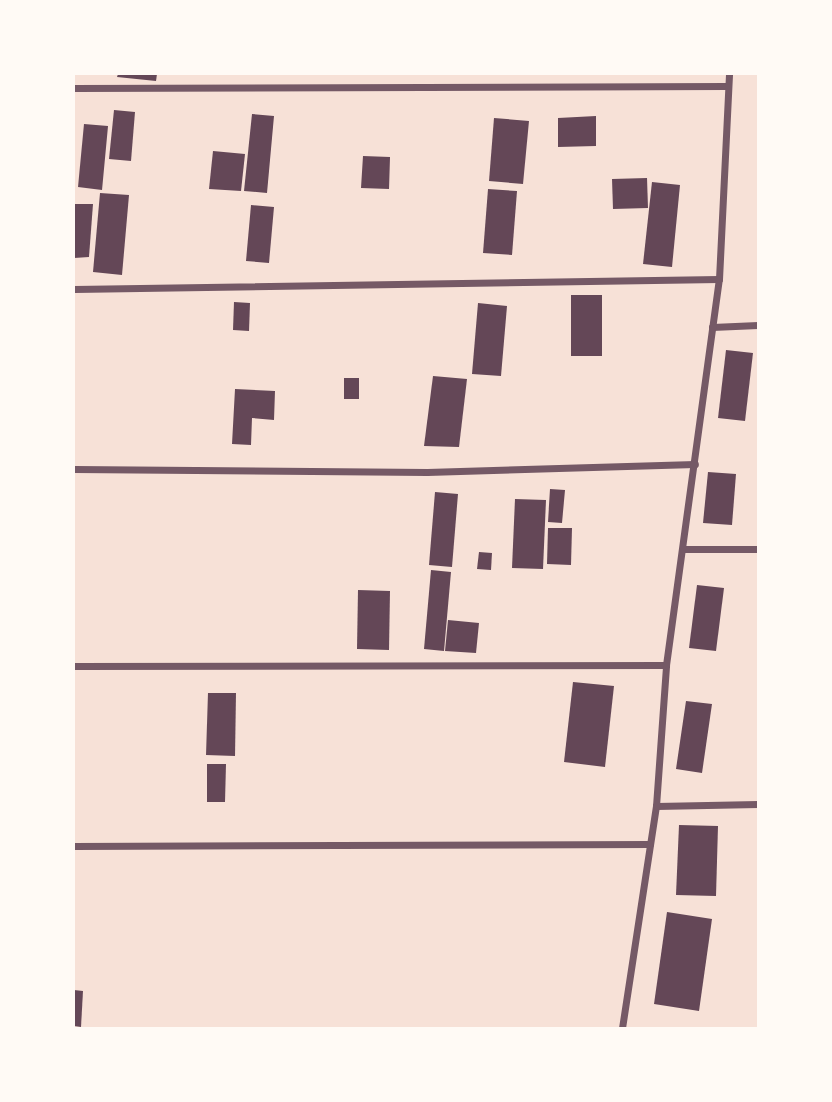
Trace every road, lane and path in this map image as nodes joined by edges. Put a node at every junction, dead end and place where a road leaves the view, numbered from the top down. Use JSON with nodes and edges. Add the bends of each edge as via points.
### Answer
{"nodes":[{"id":1,"x":729,"y":74,"type":"edge"},
{"id":2,"x":727,"y":86,"type":"junction"},
{"id":3,"x":74,"y":88,"type":"edge"},
{"id":4,"x":719,"y":279,"type":"junction"},
{"id":5,"x":74,"y":289,"type":"edge"},
{"id":6,"x":758,"y":325,"type":"edge"},
{"id":7,"x":712,"y":327,"type":"junction"},
{"id":8,"x":695,"y":464,"type":"junction"},
{"id":9,"x":74,"y":469,"type":"edge"},
{"id":10,"x":683,"y":549,"type":"junction"},
{"id":11,"x":758,"y":549,"type":"edge"},
{"id":12,"x":666,"y":665,"type":"junction"},
{"id":13,"x":74,"y":666,"type":"edge"},
{"id":14,"x":758,"y":804,"type":"edge"},
{"id":15,"x":656,"y":806,"type":"junction"},
{"id":16,"x":650,"y":844,"type":"junction"},
{"id":17,"x":74,"y":846,"type":"edge"},
{"id":18,"x":622,"y":1028,"type":"edge"}],
"edges":[{"from":1,"to":2,"type":"street"},
{"from":2,"to":3,"type":"street"},
{"from":2,"to":4,"type":"street"},
{"from":4,"to":5,"type":"street"},
{"from":4,"to":7,"type":"street"},
{"from":6,"to":7,"type":"street"},
{"from":7,"to":8,"type":"street"},
{"from":8,"to":9,"type":"street","via":[[427,472]]},
{"from":8,"to":10,"type":"street"},
{"from":10,"to":11,"type":"street"},
{"from":10,"to":12,"type":"street"},
{"from":12,"to":13,"type":"street"},
{"from":12,"to":15,"type":"street"},
{"from":14,"to":15,"type":"street"},
{"from":15,"to":16,"type":"street"},
{"from":16,"to":17,"type":"street"},
{"from":16,"to":18,"type":"street"}]}
